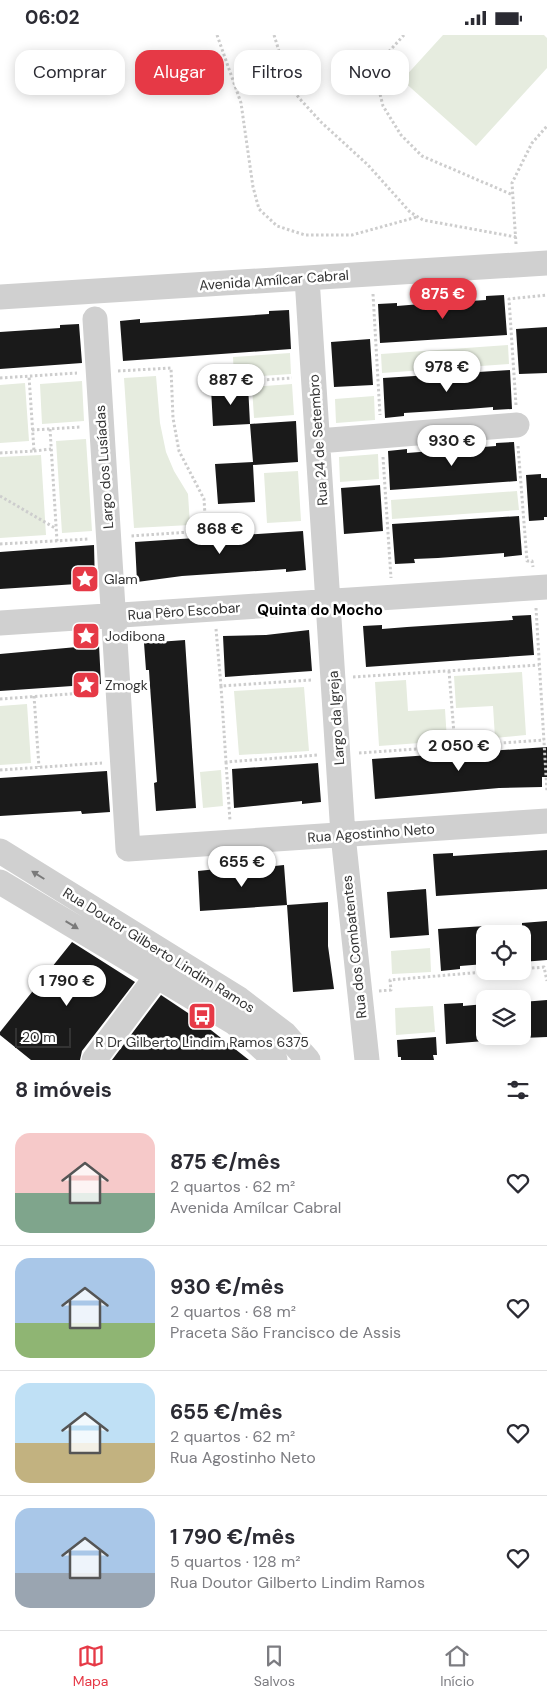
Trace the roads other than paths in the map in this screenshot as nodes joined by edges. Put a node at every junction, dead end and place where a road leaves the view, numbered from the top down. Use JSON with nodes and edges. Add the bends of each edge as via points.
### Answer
{"nodes":[{"id":1,"x":547,"y":263,"type":"edge"},
{"id":2,"x":308,"y":278,"type":"junction"},
{"id":3,"x":0,"y":297,"type":"edge"},
{"id":4,"x":95,"y":319,"type":"dead end"},
{"id":5,"x":517,"y":425,"type":"dead end"},
{"id":6,"x":318,"y":441,"type":"junction"},
{"id":7,"x":541,"y":588,"type":"edge"},
{"id":8,"x":328,"y":601,"type":"junction"},
{"id":9,"x":113,"y":616,"type":"junction"},
{"id":10,"x":0,"y":623,"type":"edge"},
{"id":11,"x":547,"y":821,"type":"edge"},
{"id":12,"x":343,"y":835,"type":"junction"},
{"id":13,"x":0,"y":851,"type":"edge"},
{"id":14,"x":0,"y":882,"type":"edge"},
{"id":15,"x":157,"y":976,"type":"junction"},
{"id":16,"x":94,"y":1060,"type":"edge"},
{"id":17,"x":275,"y":1060,"type":"edge"},
{"id":18,"x":308,"y":1060,"type":"edge"},
{"id":19,"x":367,"y":1060,"type":"edge"}],
"edges":[{"from":1,"to":2,"type":"street","name":"Avenida Amílcar Cabral"},
{"from":2,"to":3,"type":"street","name":"Avenida Amílcar Cabral"},
{"from":2,"to":6,"type":"street","name":"Rua 24 de Setembro"},
{"from":4,"to":9,"type":"street","name":"Largo dos Lusíadas"},
{"from":5,"to":6,"type":"street"},
{"from":6,"to":8,"type":"street","name":"Rua 24 de Setembro"},
{"from":7,"to":8,"type":"street","name":"Rua Pêro Escobar"},
{"from":8,"to":9,"type":"street","name":"Rua Pêro Escobar"},
{"from":8,"to":12,"type":"street","name":"Largo da Igreja"},
{"from":9,"to":10,"type":"street","name":"Rua Pêro Escobar"},
{"from":9,"to":12,"type":"street","name":"Rua Agostinho Neto","via":[[128,849]]},
{"from":11,"to":12,"type":"street","name":"Rua Agostinho Neto"},
{"from":12,"to":19,"type":"street","name":"Rua dos Combatentes"},
{"from":18,"to":13,"type":"street","name":"Rua Doutor Gilberto Lindim Ramos","one_way":true,"via":[[285,1034],[239,999]]},
{"from":14,"to":15,"type":"street","name":"Rua Doutor Gilberto Lindim Ramos","one_way":true},
{"from":15,"to":16,"type":"street"},
{"from":15,"to":17,"type":"street","name":"Rua Doutor Gilberto Lindim Ramos","via":[[235,1023]]}]}
